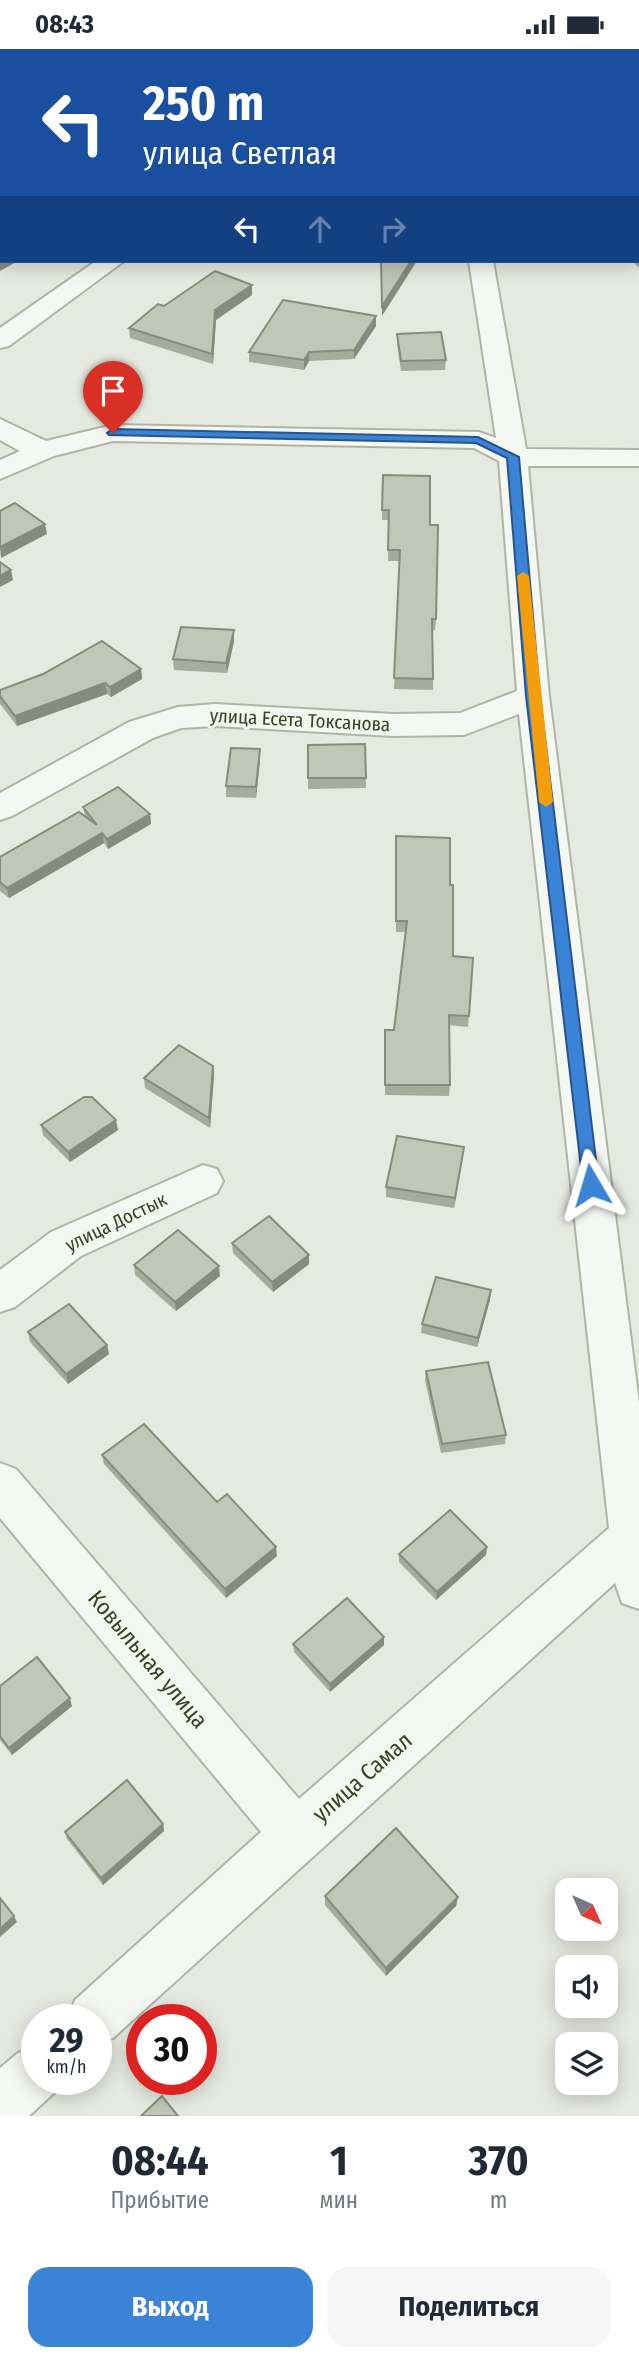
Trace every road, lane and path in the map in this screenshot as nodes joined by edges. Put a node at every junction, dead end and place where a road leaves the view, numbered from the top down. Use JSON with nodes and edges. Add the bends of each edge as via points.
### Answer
{"nodes":[{"id":1,"x":109,"y":263,"type":"edge"},
{"id":2,"x":481,"y":263,"type":"edge"},
{"id":3,"x":0,"y":340,"type":"edge"},
{"id":4,"x":6,"y":435,"type":"edge"},
{"id":5,"x":44,"y":450,"type":"junction"},
{"id":6,"x":513,"y":457,"type":"junction"},
{"id":7,"x":639,"y":458,"type":"edge"},
{"id":8,"x":0,"y":471,"type":"edge"},
{"id":9,"x":533,"y":696,"type":"junction"},
{"id":10,"x":0,"y":808,"type":"edge"},
{"id":11,"x":203,"y":1181,"type":"dead end"},
{"id":12,"x":0,"y":1294,"type":"edge"},
{"id":13,"x":0,"y":1484,"type":"edge"},
{"id":14,"x":633,"y":1537,"type":"junction"},
{"id":15,"x":639,"y":1587,"type":"edge"},
{"id":16,"x":296,"y":1835,"type":"junction"},
{"id":17,"x":110,"y":2004,"type":"edge"},
{"id":18,"x":21,"y":2086,"type":"edge"},
{"id":19,"x":0,"y":2105,"type":"edge"}],
"edges":[{"from":1,"to":3,"type":"street"},
{"from":2,"to":6,"type":"street"},
{"from":4,"to":5,"type":"street"},
{"from":5,"to":6,"type":"street","via":[[113,433],[478,440]]},
{"from":5,"to":8,"type":"street"},
{"from":6,"to":7,"type":"street"},
{"from":6,"to":9,"type":"street"},
{"from":9,"to":10,"type":"street","name":"улица Есета Токсанова","via":[[464,724],[393,725],[215,715],[178,718],[141,730]]},
{"from":9,"to":14,"type":"street"},
{"from":11,"to":12,"type":"street","name":"улица Достык","via":[[66,1244]]},
{"from":13,"to":16,"type":"street","name":"Ковыльная улица"},
{"from":14,"to":15,"type":"street"},
{"from":14,"to":16,"type":"street","name":"улица Самал"},
{"from":16,"to":17,"type":"street","name":"улица Самал"},
{"from":18,"to":19,"type":"street"}]}
